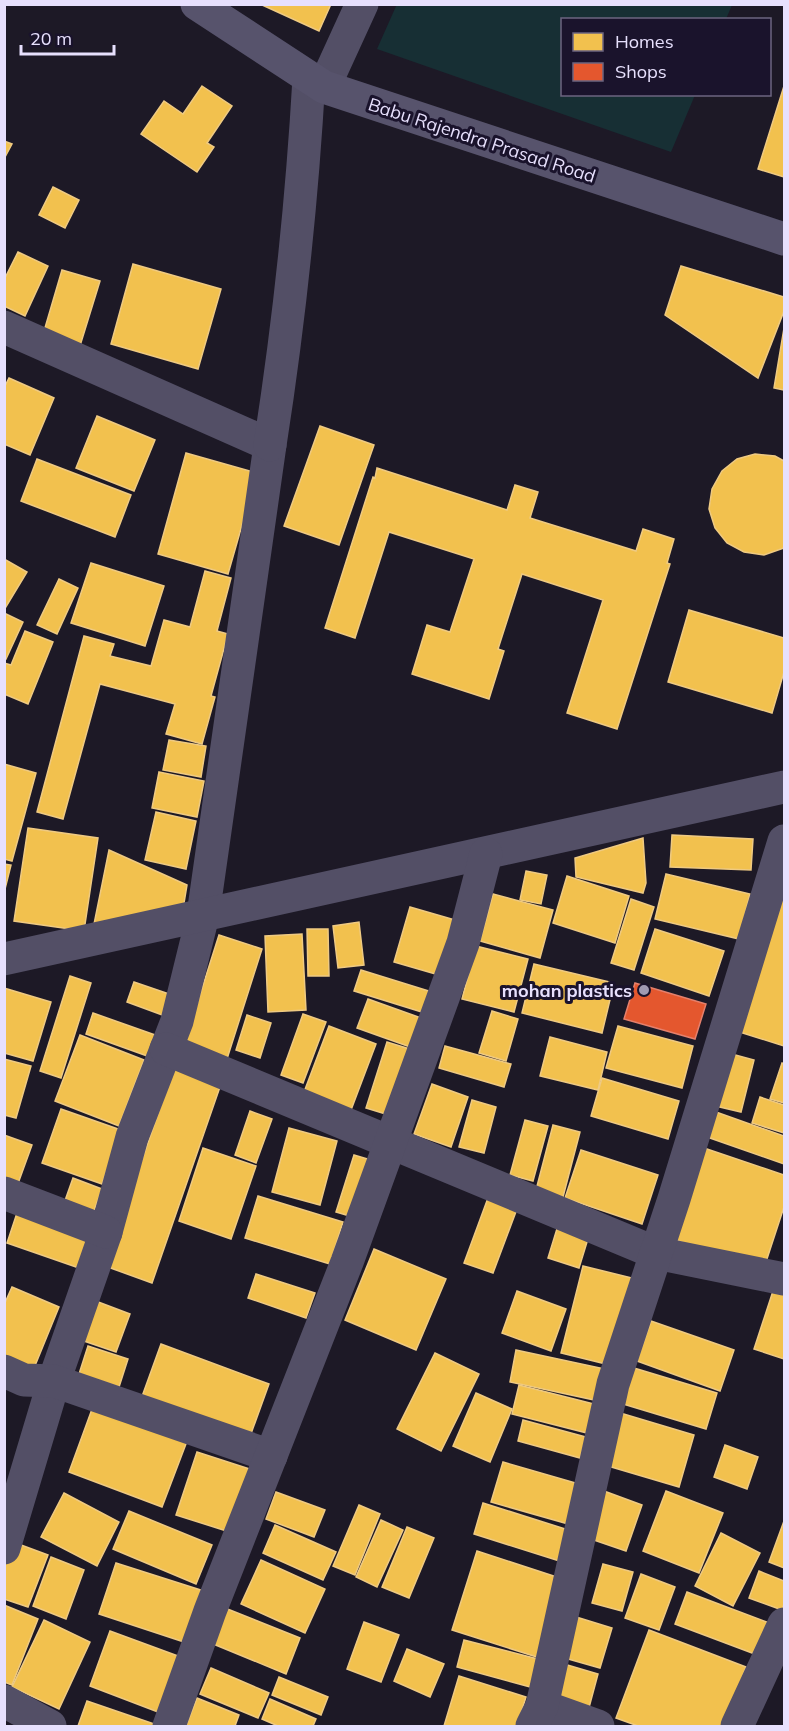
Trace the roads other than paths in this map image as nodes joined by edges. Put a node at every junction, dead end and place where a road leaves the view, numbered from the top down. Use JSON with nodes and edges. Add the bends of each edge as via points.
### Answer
{"nodes":[{"id":1,"x":198,"y":4,"type":"edge"},
{"id":2,"x":362,"y":4,"type":"edge"},
{"id":3,"x":317,"y":82,"type":"junction"},
{"id":4,"x":784,"y":239,"type":"edge"},
{"id":5,"x":4,"y":327,"type":"edge"},
{"id":6,"x":270,"y":445,"type":"junction"},
{"id":7,"x":784,"y":787,"type":"edge"},
{"id":8,"x":784,"y":841,"type":"edge"},
{"id":9,"x":486,"y":854,"type":"junction"},
{"id":10,"x":203,"y":915,"type":"junction"},
{"id":11,"x":4,"y":959,"type":"edge"},
{"id":12,"x":166,"y":1049,"type":"junction"},
{"id":13,"x":391,"y":1142,"type":"junction"},
{"id":14,"x":4,"y":1193,"type":"edge"},
{"id":15,"x":106,"y":1232,"type":"junction"},
{"id":16,"x":656,"y":1253,"type":"junction"},
{"id":17,"x":784,"y":1279,"type":"edge"},
{"id":18,"x":4,"y":1371,"type":"edge"},
{"id":19,"x":54,"y":1381,"type":"junction"},
{"id":20,"x":271,"y":1456,"type":"junction"},
{"id":21,"x":13,"y":1492,"type":"edge"},
{"id":22,"x":4,"y":1548,"type":"edge"},
{"id":23,"x":784,"y":1624,"type":"edge"},
{"id":24,"x":4,"y":1701,"type":"edge"},
{"id":25,"x":537,"y":1716,"type":"edge"},
{"id":26,"x":50,"y":1726,"type":"edge"},
{"id":27,"x":168,"y":1726,"type":"edge"},
{"id":28,"x":598,"y":1726,"type":"edge"},
{"id":29,"x":737,"y":1726,"type":"edge"}],
"edges":[{"from":1,"to":3,"type":"street","name":"Babu Rajendra Prasad Road"},
{"from":2,"to":3,"type":"street"},
{"from":3,"to":4,"type":"street","name":"Babu Rajendra Prasad Road"},
{"from":3,"to":6,"type":"street"},
{"from":5,"to":6,"type":"street"},
{"from":6,"to":10,"type":"street"},
{"from":7,"to":9,"type":"street"},
{"from":8,"to":16,"type":"street"},
{"from":9,"to":10,"type":"street"},
{"from":9,"to":13,"type":"street","via":[[463,943]]},
{"from":10,"to":11,"type":"street"},
{"from":10,"to":12,"type":"street","via":[[177,1021]]},
{"from":12,"to":13,"type":"street"},
{"from":12,"to":15,"type":"street","via":[[132,1137]]},
{"from":13,"to":16,"type":"street"},
{"from":13,"to":20,"type":"street"},
{"from":14,"to":15,"type":"street"},
{"from":15,"to":19,"type":"street"},
{"from":16,"to":17,"type":"street"},
{"from":16,"to":25,"type":"street","via":[[613,1384]]},
{"from":18,"to":19,"type":"street","via":[[24,1380]]},
{"from":19,"to":20,"type":"street"},
{"from":19,"to":21,"type":"street"},
{"from":20,"to":27,"type":"street"},
{"from":21,"to":22,"type":"street"},
{"from":23,"to":29,"type":"street"},
{"from":24,"to":26,"type":"street"},
{"from":25,"to":28,"type":"street"}]}
